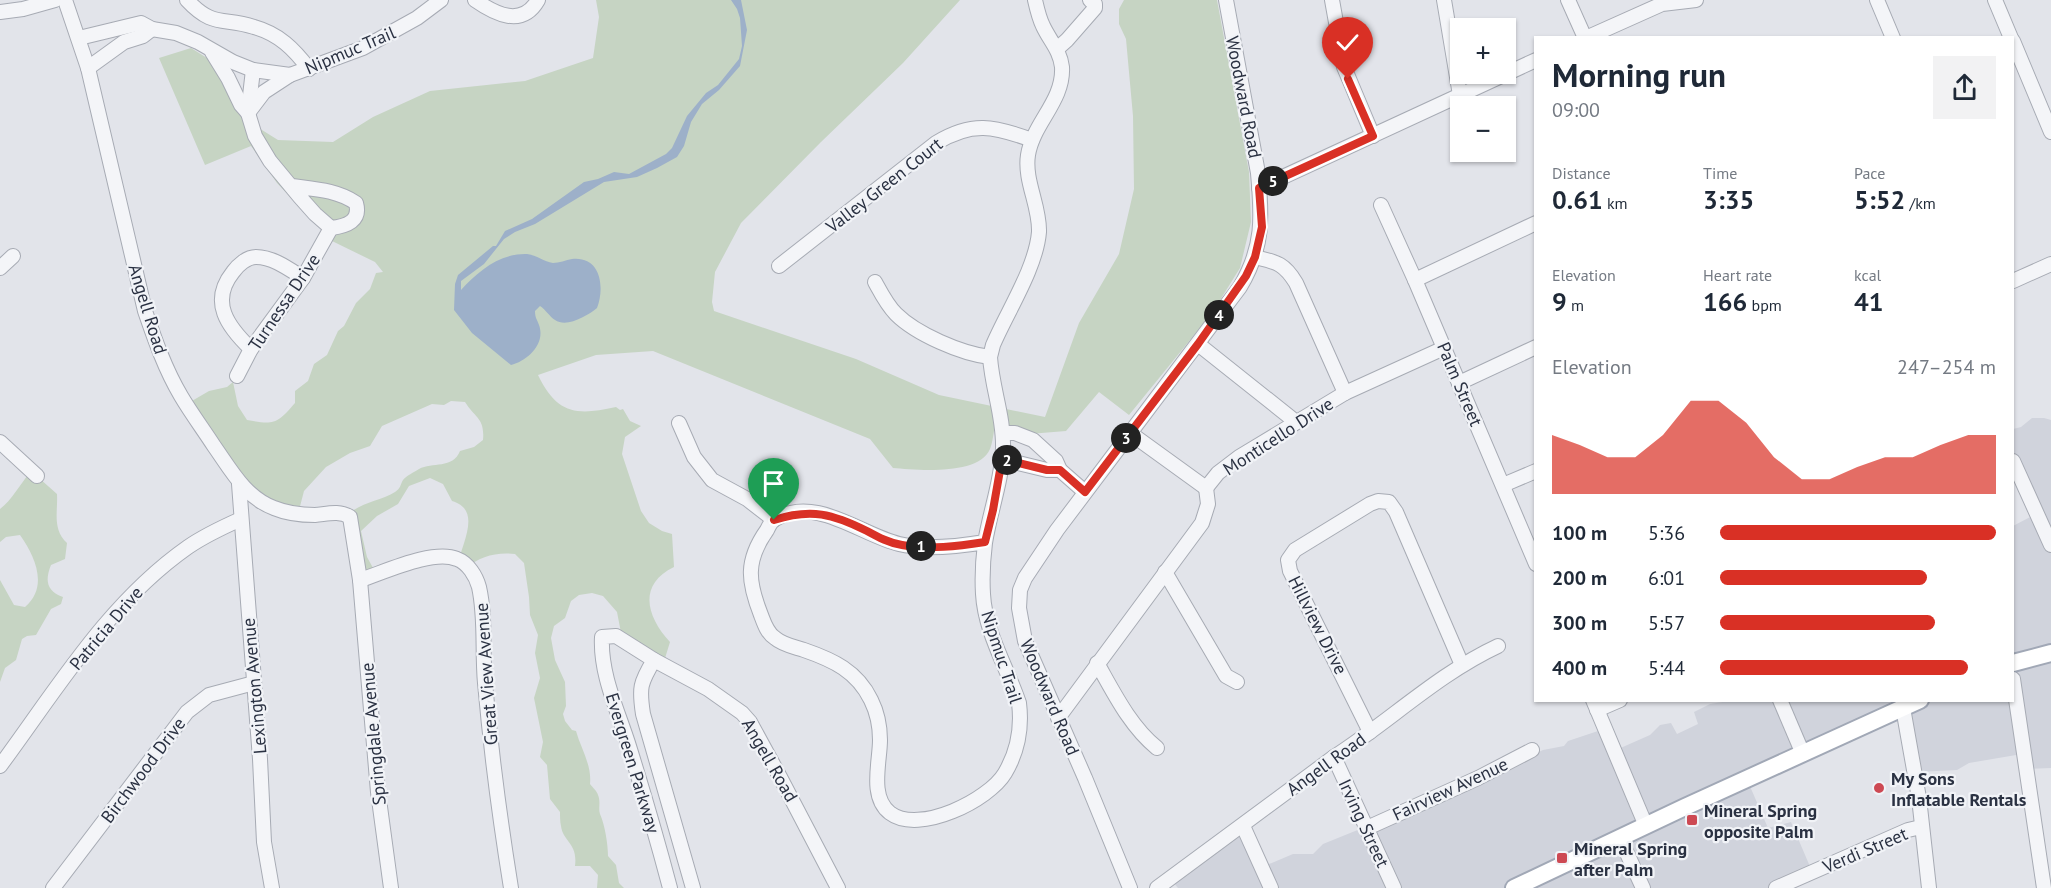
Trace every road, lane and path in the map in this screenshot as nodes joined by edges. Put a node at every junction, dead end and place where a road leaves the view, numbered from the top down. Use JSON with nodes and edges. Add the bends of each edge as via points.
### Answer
{"nodes":[{"id":1,"x":55,"y":0,"type":"edge"},
{"id":2,"x":65,"y":0,"type":"edge"},
{"id":3,"x":187,"y":0,"type":"edge"},
{"id":4,"x":441,"y":0,"type":"edge"},
{"id":5,"x":475,"y":0,"type":"edge"},
{"id":6,"x":538,"y":0,"type":"edge"},
{"id":7,"x":1035,"y":0,"type":"edge"},
{"id":8,"x":1090,"y":0,"type":"edge"},
{"id":9,"x":1226,"y":0,"type":"edge"},
{"id":10,"x":1332,"y":0,"type":"edge"},
{"id":11,"x":1444,"y":0,"type":"edge"},
{"id":12,"x":1568,"y":0,"type":"edge"},
{"id":13,"x":1696,"y":0,"type":"edge"},
{"id":14,"x":1877,"y":0,"type":"edge"},
{"id":15,"x":1995,"y":0,"type":"edge"},
{"id":16,"x":0,"y":12,"type":"edge"},
{"id":17,"x":152,"y":29,"type":"junction"},
{"id":18,"x":1584,"y":36,"type":"edge"},
{"id":19,"x":1590,"y":36,"type":"edge"},
{"id":20,"x":1892,"y":36,"type":"edge"},
{"id":21,"x":2011,"y":36,"type":"edge"},
{"id":22,"x":79,"y":38,"type":"junction"},
{"id":23,"x":2014,"y":44,"type":"edge"},
{"id":24,"x":1058,"y":48,"type":"junction"},
{"id":25,"x":211,"y":51,"type":"junction"},
{"id":26,"x":1534,"y":61,"type":"edge"},
{"id":27,"x":88,"y":68,"type":"junction"},
{"id":28,"x":309,"y":69,"type":"junction"},
{"id":29,"x":253,"y":70,"type":"junction"},
{"id":30,"x":290,"y":75,"type":"junction"},
{"id":31,"x":1460,"y":95,"type":"junction"},
{"id":32,"x":248,"y":113,"type":"junction"},
{"id":33,"x":2051,"y":132,"type":"edge"},
{"id":34,"x":1373,"y":136,"type":"junction"},
{"id":35,"x":1032,"y":140,"type":"junction"},
{"id":36,"x":292,"y":186,"type":"junction"},
{"id":37,"x":1259,"y":188,"type":"junction"},
{"id":38,"x":1381,"y":205,"type":"dead end"},
{"id":39,"x":1534,"y":224,"type":"edge"},
{"id":40,"x":331,"y":228,"type":"junction"},
{"id":41,"x":13,"y":256,"type":"dead end"},
{"id":42,"x":1255,"y":257,"type":"junction"},
{"id":43,"x":779,"y":266,"type":"dead end"},
{"id":44,"x":0,"y":268,"type":"edge"},
{"id":45,"x":2049,"y":270,"type":"edge"},
{"id":46,"x":303,"y":278,"type":"junction"},
{"id":47,"x":1415,"y":280,"type":"junction"},
{"id":48,"x":2014,"y":281,"type":"edge"},
{"id":49,"x":875,"y":282,"type":"dead end"},
{"id":50,"x":1198,"y":344,"type":"junction"},
{"id":51,"x":1444,"y":348,"type":"junction"},
{"id":52,"x":1534,"y":348,"type":"edge"},
{"id":53,"x":251,"y":350,"type":"junction"},
{"id":54,"x":990,"y":357,"type":"junction"},
{"id":55,"x":237,"y":376,"type":"dead end"},
{"id":56,"x":1459,"y":383,"type":"junction"},
{"id":57,"x":1345,"y":393,"type":"junction"},
{"id":58,"x":1296,"y":422,"type":"junction"},
{"id":59,"x":679,"y":423,"type":"dead end"},
{"id":60,"x":1003,"y":433,"type":"junction"},
{"id":61,"x":1130,"y":433,"type":"junction"},
{"id":62,"x":0,"y":442,"type":"edge"},
{"id":63,"x":1002,"y":459,"type":"junction"},
{"id":64,"x":2014,"y":463,"type":"edge"},
{"id":65,"x":1060,"y":470,"type":"junction"},
{"id":66,"x":1534,"y":472,"type":"edge"},
{"id":67,"x":37,"y":476,"type":"dead end"},
{"id":68,"x":239,"y":484,"type":"junction"},
{"id":69,"x":1503,"y":485,"type":"junction"},
{"id":70,"x":1206,"y":488,"type":"junction"},
{"id":71,"x":1085,"y":492,"type":"junction"},
{"id":72,"x":240,"y":519,"type":"junction"},
{"id":73,"x":774,"y":520,"type":"junction"},
{"id":74,"x":2049,"y":537,"type":"edge"},
{"id":75,"x":985,"y":542,"type":"junction"},
{"id":76,"x":1534,"y":559,"type":"edge"},
{"id":77,"x":1165,"y":572,"type":"junction"},
{"id":78,"x":360,"y":580,"type":"junction"},
{"id":79,"x":602,"y":637,"type":"joint"},
{"id":80,"x":1498,"y":646,"type":"dead end"},
{"id":81,"x":2051,"y":653,"type":"edge"},
{"id":82,"x":654,"y":660,"type":"junction"},
{"id":83,"x":1097,"y":663,"type":"junction"},
{"id":84,"x":2014,"y":663,"type":"edge"},
{"id":85,"x":1462,"y":665,"type":"junction"},
{"id":86,"x":1237,"y":682,"type":"dead end"},
{"id":87,"x":254,"y":683,"type":"junction"},
{"id":88,"x":2014,"y":686,"type":"edge"},
{"id":89,"x":1610,"y":702,"type":"edge"},
{"id":90,"x":1781,"y":702,"type":"edge"},
{"id":91,"x":1916,"y":702,"type":"edge"},
{"id":92,"x":1595,"y":705,"type":"edge"},
{"id":93,"x":1903,"y":708,"type":"junction"},
{"id":94,"x":1058,"y":718,"type":"junction"},
{"id":95,"x":1370,"y":732,"type":"junction"},
{"id":96,"x":1157,"y":748,"type":"dead end"},
{"id":97,"x":1532,"y":750,"type":"dead end"},
{"id":98,"x":1803,"y":754,"type":"junction"},
{"id":99,"x":1334,"y":758,"type":"junction"},
{"id":100,"x":0,"y":766,"type":"edge"},
{"id":101,"x":1243,"y":826,"type":"junction"},
{"id":102,"x":1646,"y":826,"type":"junction"},
{"id":103,"x":1921,"y":827,"type":"junction"},
{"id":104,"x":1367,"y":828,"type":"junction"},
{"id":105,"x":1620,"y":838,"type":"junction"},
{"id":106,"x":53,"y":888,"type":"edge"},
{"id":107,"x":272,"y":888,"type":"edge"},
{"id":108,"x":391,"y":888,"type":"edge"},
{"id":109,"x":511,"y":888,"type":"edge"},
{"id":110,"x":670,"y":888,"type":"edge"},
{"id":111,"x":693,"y":888,"type":"edge"},
{"id":112,"x":838,"y":888,"type":"edge"},
{"id":113,"x":1130,"y":888,"type":"edge"},
{"id":114,"x":1157,"y":888,"type":"edge"},
{"id":115,"x":1271,"y":888,"type":"edge"},
{"id":116,"x":1394,"y":888,"type":"edge"},
{"id":117,"x":1514,"y":888,"type":"edge"},
{"id":118,"x":1643,"y":888,"type":"edge"},
{"id":119,"x":1776,"y":888,"type":"edge"},
{"id":120,"x":1929,"y":888,"type":"edge"},
{"id":121,"x":2044,"y":888,"type":"edge"}],
"edges":[{"from":1,"to":16,"type":"street"},
{"from":2,"to":22,"type":"street","name":"Angell Road"},
{"from":3,"to":28,"type":"street","via":[[214,21],[254,26],[283,40]]},
{"from":4,"to":28,"type":"street","name":"Nipmuc Trail","via":[[363,48]]},
{"from":5,"to":6,"type":"street","via":[[508,17],[528,12]]},
{"from":7,"to":24,"type":"street","via":[[1044,27]]},
{"from":8,"to":24,"type":"street","via":[[1095,8]]},
{"from":9,"to":37,"type":"street","name":"Woodward Road"},
{"from":10,"to":34,"type":"street","via":[[1344,67]]},
{"from":11,"to":31,"type":"street"},
{"from":12,"to":18,"type":"street"},
{"from":13,"to":19,"type":"street","via":[[1662,4]]},
{"from":14,"to":20,"type":"street"},
{"from":15,"to":21,"type":"street"},
{"from":17,"to":22,"type":"street","name":"Nipmuc Trail","via":[[141,23]]},
{"from":17,"to":25,"type":"street","name":"Nipmuc Trail","via":[[176,33]]},
{"from":17,"to":27,"type":"street","via":[[124,42]]},
{"from":22,"to":27,"type":"street","name":"Angell Road"},
{"from":23,"to":33,"type":"street"},
{"from":24,"to":35,"type":"street","via":[[1061,85]]},
{"from":25,"to":29,"type":"street","name":"Nipmuc Trail"},
{"from":25,"to":32,"type":"street"},
{"from":26,"to":31,"type":"street"},
{"from":27,"to":68,"type":"street","name":"Angell Road","via":[[157,348],[181,395]]},
{"from":28,"to":30,"type":"street","name":"Nipmuc Trail"},
{"from":29,"to":30,"type":"street","name":"Nipmuc Trail"},
{"from":29,"to":32,"type":"street"},
{"from":30,"to":32,"type":"street","via":[[264,92]]},
{"from":31,"to":34,"type":"street"},
{"from":32,"to":36,"type":"street","via":[[261,148]]},
{"from":34,"to":37,"type":"street"},
{"from":35,"to":43,"type":"street","name":"Valley Green Court","via":[[985,126],[949,135]]},
{"from":35,"to":54,"type":"street","via":[[1028,173],[1038,221],[1037,247]]},
{"from":36,"to":40,"type":"street"},
{"from":36,"to":40,"type":"street","via":[[333,192],[356,203],[355,219],[345,226]]},
{"from":37,"to":42,"type":"street","name":"Woodward Road","via":[[1262,227]]},
{"from":38,"to":47,"type":"street","name":"Palm Street"},
{"from":39,"to":47,"type":"street"},
{"from":40,"to":46,"type":"street","name":"Turnessa Drive"},
{"from":41,"to":44,"type":"street"},
{"from":42,"to":50,"type":"street","name":"Woodward Road","via":[[1240,287]]},
{"from":42,"to":57,"type":"street","via":[[1281,264],[1296,283]]},
{"from":45,"to":48,"type":"street"},
{"from":46,"to":53,"type":"street","name":"Turnessa Drive"},
{"from":46,"to":53,"type":"street","via":[[279,263],[258,257],[243,262],[230,276],[224,286],[224,311],[229,325]]},
{"from":47,"to":51,"type":"street","name":"Palm Street"},
{"from":49,"to":54,"type":"street","via":[[905,321],[957,348]]},
{"from":50,"to":58,"type":"street"},
{"from":50,"to":61,"type":"street","name":"Woodward Road"},
{"from":51,"to":56,"type":"street","name":"Palm Street"},
{"from":51,"to":57,"type":"street","name":"Monticello Drive"},
{"from":52,"to":56,"type":"street"},
{"from":53,"to":55,"type":"street","name":"Turnessa Drive"},
{"from":54,"to":60,"type":"street","name":"Nipmuc Trail"},
{"from":56,"to":69,"type":"street","name":"Palm Street"},
{"from":57,"to":58,"type":"street","name":"Monticello Drive"},
{"from":58,"to":70,"type":"street","name":"Monticello Drive","via":[[1239,457]]},
{"from":59,"to":73,"type":"street","via":[[694,457],[712,480],[747,499]]},
{"from":60,"to":63,"type":"street","name":"Nipmuc Trail"},
{"from":60,"to":65,"type":"street","via":[[1034,440]]},
{"from":61,"to":70,"type":"street"},
{"from":61,"to":71,"type":"street","name":"Woodward Road"},
{"from":62,"to":67,"type":"street"},
{"from":63,"to":65,"type":"street"},
{"from":63,"to":75,"type":"street","name":"Nipmuc Trail"},
{"from":64,"to":74,"type":"street"},
{"from":65,"to":71,"type":"street"},
{"from":66,"to":69,"type":"street"},
{"from":68,"to":72,"type":"street","name":"Lexington Avenue"},
{"from":68,"to":78,"type":"street","name":"Angell Road","via":[[274,508],[295,513],[334,512],[350,517]]},
{"from":69,"to":76,"type":"street","name":"Palm Street"},
{"from":70,"to":77,"type":"street","name":"Monticello Drive","via":[[1208,504],[1202,523]]},
{"from":71,"to":94,"type":"street","name":"Woodward Road","via":[[1020,590],[1018,608],[1025,641]]},
{"from":72,"to":87,"type":"street","name":"Lexington Avenue"},
{"from":72,"to":100,"type":"street","name":"Patricia Drive","via":[[189,546],[118,609]]},
{"from":73,"to":75,"type":"street","via":[[794,513],[826,514],[902,545]]},
{"from":73,"to":75,"type":"street","name":"Nipmuc Trail","via":[[756,548],[750,574],[766,628],[774,638],[839,664],[860,684],[878,723],[879,796],[887,810],[903,818],[934,819],[983,796],[1004,774],[1017,746],[1019,703],[985,610]]},
{"from":77,"to":83,"type":"street","name":"Monticello Drive"},
{"from":77,"to":86,"type":"street","via":[[1226,676]]},
{"from":78,"to":108,"type":"street","name":"Springdale Avenue","via":[[369,706]]},
{"from":78,"to":109,"type":"street","name":"Great View Avenue","via":[[428,557],[458,559],[473,573],[481,600],[490,742]]},
{"from":79,"to":82,"type":"street","name":"Angell Road","via":[[616,636]]},
{"from":79,"to":110,"type":"street","name":"Evergreen Parkway","via":[[609,686]]},
{"from":80,"to":85,"type":"street","name":"Angell Road"},
{"from":81,"to":84,"type":"main road"},
{"from":82,"to":111,"type":"street","name":"Evergreen Parkway","via":[[641,686],[643,714]]},
{"from":82,"to":112,"type":"street","name":"Angell Road","via":[[730,703],[750,722]]},
{"from":83,"to":94,"type":"street","name":"Monticello Drive"},
{"from":83,"to":96,"type":"street","via":[[1126,712]]},
{"from":85,"to":95,"type":"street","name":"Angell Road"},
{"from":85,"to":95,"type":"street","name":"Hillview Drive","via":[[1389,502],[1370,504],[1296,549],[1288,560],[1290,571]]},
{"from":87,"to":106,"type":"street","name":"Birchwood Drive","via":[[209,695],[187,712]]},
{"from":87,"to":107,"type":"street","name":"Lexington Avenue","via":[[264,842]]},
{"from":88,"to":121,"type":"street"},
{"from":89,"to":92,"type":"street"},
{"from":90,"to":98,"type":"street"},
{"from":91,"to":93,"type":"main road"},
{"from":92,"to":102,"type":"street"},
{"from":93,"to":98,"type":"main road"},
{"from":93,"to":103,"type":"street"},
{"from":94,"to":113,"type":"street","name":"Woodward Road"},
{"from":95,"to":99,"type":"street","name":"Angell Road"},
{"from":97,"to":104,"type":"street","name":"Fairview Avenue"},
{"from":98,"to":102,"type":"main road"},
{"from":99,"to":101,"type":"street","name":"Angell Road"},
{"from":99,"to":104,"type":"street","name":"Irving Street"},
{"from":101,"to":114,"type":"street","name":"Angell Road"},
{"from":101,"to":115,"type":"street"},
{"from":102,"to":105,"type":"main road"},
{"from":103,"to":119,"type":"street","name":"Verdi Street"},
{"from":103,"to":120,"type":"street"},
{"from":104,"to":116,"type":"street","name":"Irving Street"},
{"from":105,"to":117,"type":"main road"},
{"from":105,"to":118,"type":"street"}]}
